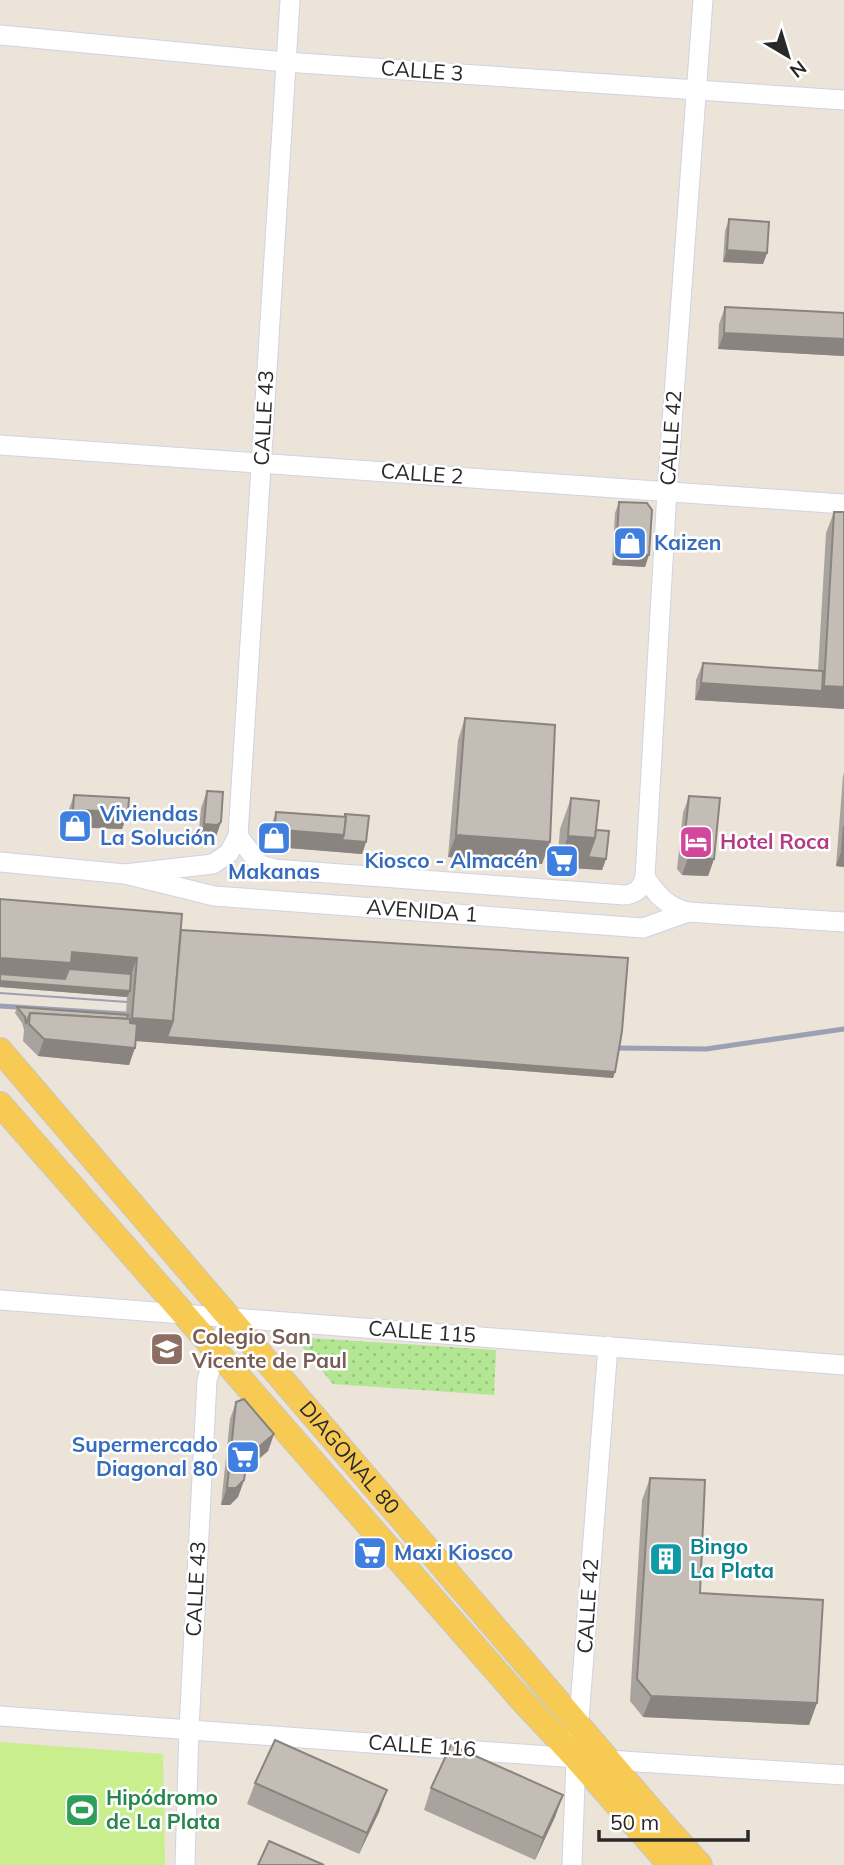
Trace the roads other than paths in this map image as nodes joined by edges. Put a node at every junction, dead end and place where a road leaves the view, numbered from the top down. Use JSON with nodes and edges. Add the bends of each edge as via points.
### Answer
{"nodes":[{"id":1,"x":290,"y":0,"type":"edge"},
{"id":2,"x":703,"y":0,"type":"edge"},
{"id":3,"x":0,"y":35,"type":"edge"},
{"id":4,"x":285,"y":62,"type":"junction"},
{"id":5,"x":696,"y":90,"type":"junction"},
{"id":6,"x":844,"y":100,"type":"edge"},
{"id":7,"x":0,"y":445,"type":"edge"},
{"id":8,"x":261,"y":463,"type":"junction"},
{"id":9,"x":667,"y":491,"type":"junction"},
{"id":10,"x":844,"y":504,"type":"edge"},
{"id":11,"x":238,"y":836,"type":"junction"},
{"id":12,"x":0,"y":862,"type":"edge"},
{"id":13,"x":125,"y":874,"type":"junction"},
{"id":14,"x":645,"y":877,"type":"junction"},
{"id":15,"x":688,"y":912,"type":"junction"},
{"id":16,"x":844,"y":922,"type":"edge"},
{"id":17,"x":0,"y":1050,"type":"edge"},
{"id":18,"x":0,"y":1104,"type":"edge"},
{"id":19,"x":0,"y":1300,"type":"edge"},
{"id":20,"x":185,"y":1314,"type":"junction"},
{"id":21,"x":231,"y":1318,"type":"junction"},
{"id":22,"x":608,"y":1346,"type":"junction"},
{"id":23,"x":216,"y":1351,"type":"junction"},
{"id":24,"x":844,"y":1365,"type":"edge"},
{"id":25,"x":0,"y":1716,"type":"edge"},
{"id":26,"x":579,"y":1726,"type":"junction"},
{"id":27,"x":189,"y":1729,"type":"junction"},
{"id":28,"x":576,"y":1758,"type":"junction"},
{"id":29,"x":609,"y":1760,"type":"junction"},
{"id":30,"x":844,"y":1775,"type":"edge"},
{"id":31,"x":185,"y":1865,"type":"edge"},
{"id":32,"x":572,"y":1865,"type":"edge"},
{"id":33,"x":670,"y":1865,"type":"edge"},
{"id":34,"x":700,"y":1865,"type":"edge"}],
"edges":[{"from":1,"to":4,"type":"street","name":"CALLE 43"},
{"from":2,"to":5,"type":"street","name":"CALLE 42"},
{"from":3,"to":4,"type":"street","name":"CALLE 3"},
{"from":4,"to":5,"type":"street","name":"CALLE 3"},
{"from":4,"to":8,"type":"street","name":"CALLE 43"},
{"from":5,"to":6,"type":"street","name":"CALLE 3"},
{"from":5,"to":9,"type":"street","name":"CALLE 42"},
{"from":7,"to":8,"type":"street","name":"CALLE 2"},
{"from":8,"to":9,"type":"street","name":"CALLE 2"},
{"from":8,"to":11,"type":"street","name":"CALLE 43"},
{"from":9,"to":10,"type":"street","name":"CALLE 2"},
{"from":9,"to":14,"type":"street","name":"CALLE 42"},
{"from":11,"to":13,"type":"street","via":[[229,853],[213,864]]},
{"from":11,"to":14,"type":"street","name":"AVENIDA 1","via":[[260,865],[274,869],[624,895],[639,890]]},
{"from":12,"to":13,"type":"street","name":"AVENIDA 1"},
{"from":13,"to":15,"type":"street","name":"AVENIDA 1","via":[[214,896],[643,928]]},
{"from":14,"to":15,"type":"street","via":[[665,902]]},
{"from":15,"to":16,"type":"street","name":"AVENIDA 1"},
{"from":17,"to":21,"type":"main road","name":"DIAGONAL 80"},
{"from":18,"to":20,"type":"main road","name":"DIAGONAL 80"},
{"from":19,"to":20,"type":"street","name":"CALLE 115"},
{"from":20,"to":21,"type":"street","name":"CALLE 115"},
{"from":20,"to":23,"type":"main road","name":"DIAGONAL 80"},
{"from":21,"to":22,"type":"street","name":"CALLE 115"},
{"from":21,"to":23,"type":"street","name":"CALLE 43"},
{"from":21,"to":26,"type":"main road","name":"DIAGONAL 80"},
{"from":22,"to":24,"type":"street","name":"CALLE 115"},
{"from":22,"to":26,"type":"street","name":"CALLE 42"},
{"from":23,"to":27,"type":"street","name":"CALLE 43","via":[[207,1380]]},
{"from":23,"to":28,"type":"main road","name":"DIAGONAL 80"},
{"from":25,"to":27,"type":"street","name":"CALLE 116"},
{"from":26,"to":28,"type":"street","name":"CALLE 42"},
{"from":26,"to":29,"type":"main road","name":"DIAGONAL 80"},
{"from":27,"to":28,"type":"street","name":"CALLE 116"},
{"from":27,"to":31,"type":"street","name":"CALLE 43"},
{"from":28,"to":29,"type":"street","name":"CALLE 116"},
{"from":28,"to":32,"type":"street","name":"CALLE 42"},
{"from":28,"to":33,"type":"main road","name":"DIAGONAL 80"},
{"from":29,"to":30,"type":"street","name":"CALLE 116"},
{"from":29,"to":34,"type":"main road","name":"DIAGONAL 80"}]}
